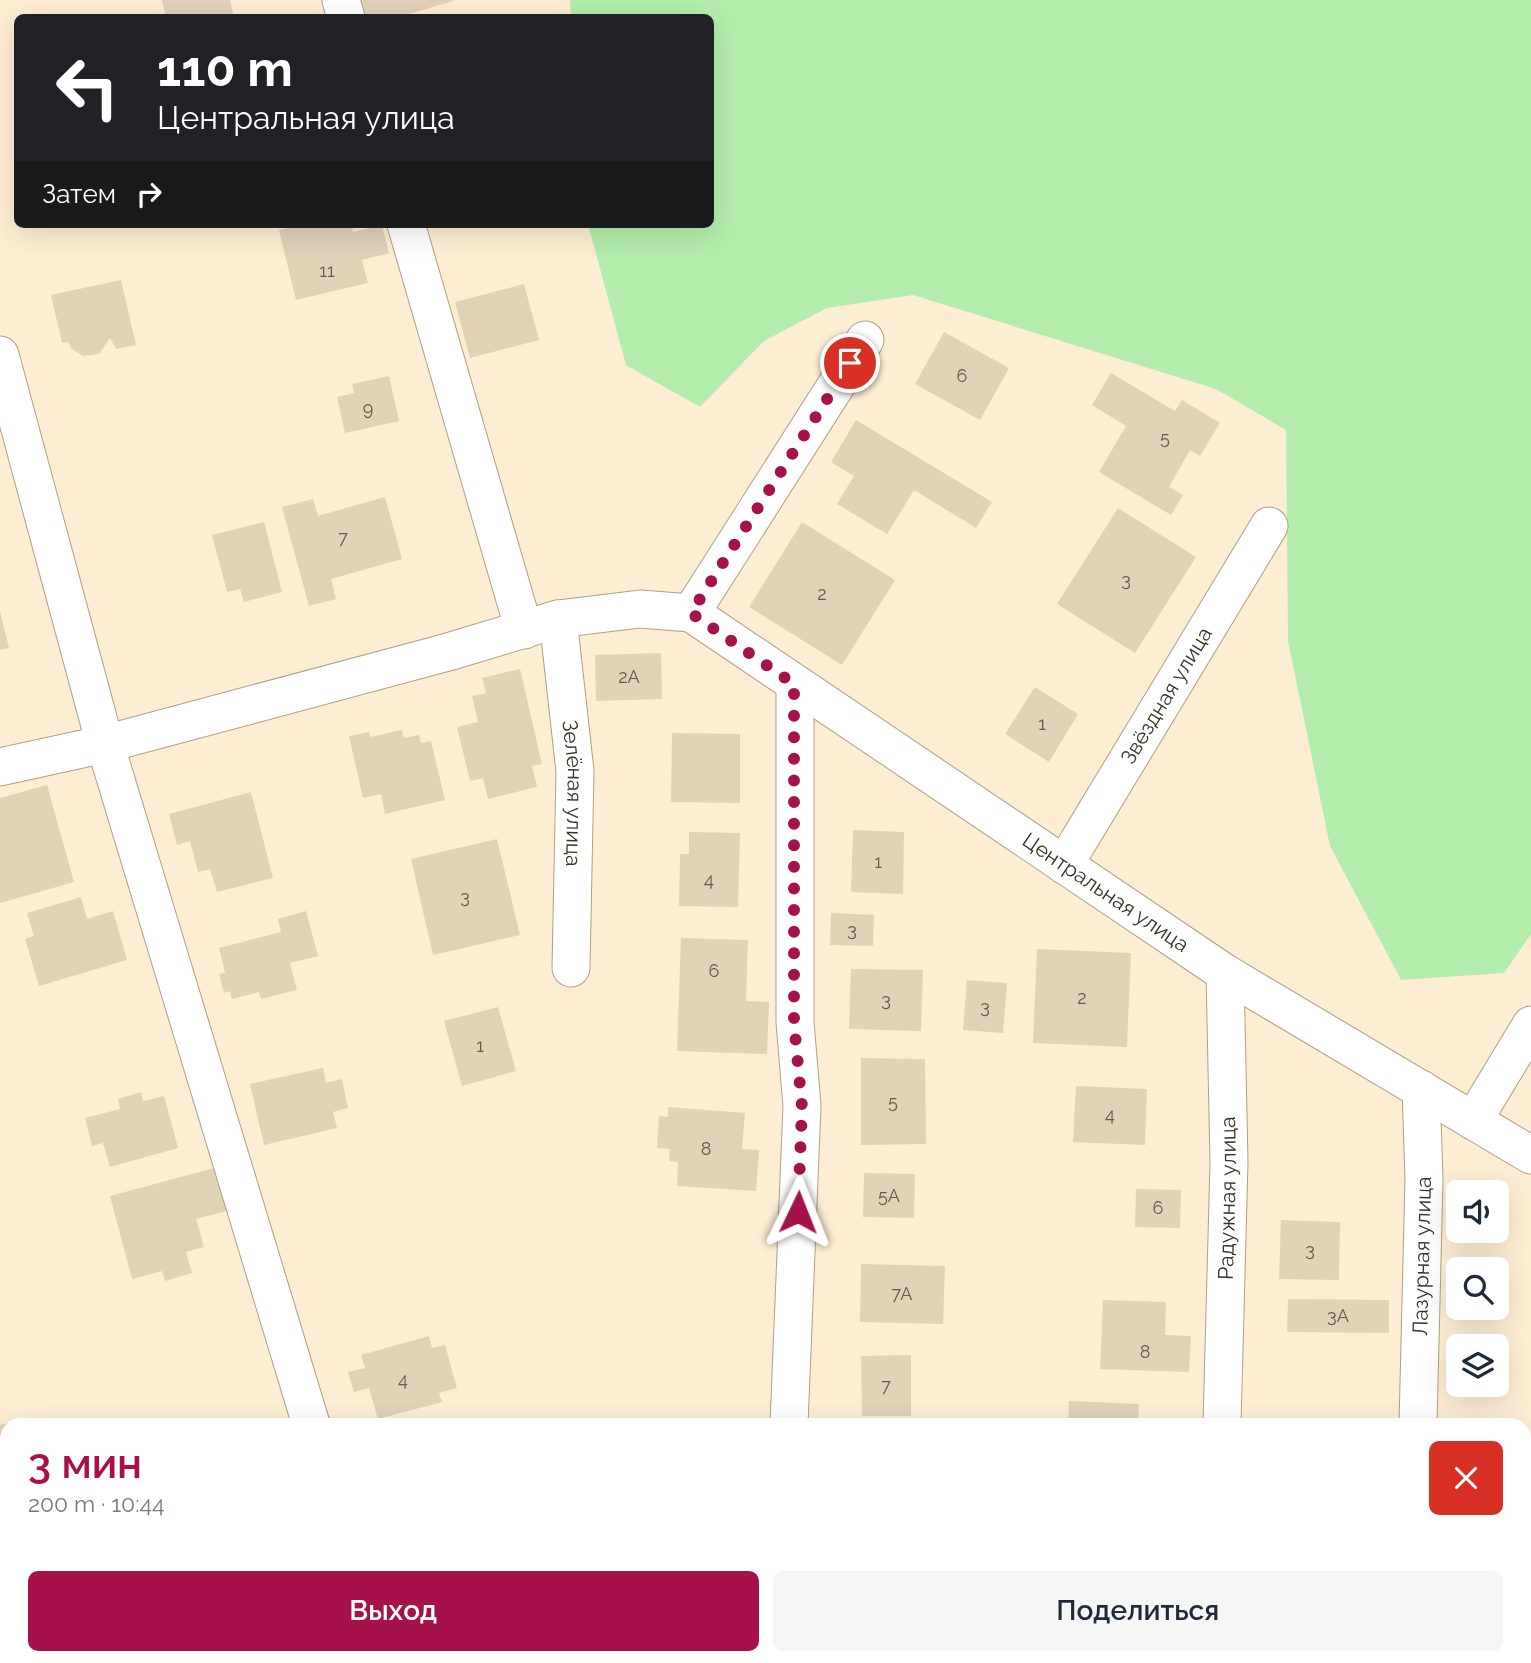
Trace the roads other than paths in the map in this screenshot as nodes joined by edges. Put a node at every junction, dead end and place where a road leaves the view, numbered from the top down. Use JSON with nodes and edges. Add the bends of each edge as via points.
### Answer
{"nodes":[{"id":1,"x":407,"y":228,"type":"edge"},
{"id":2,"x":865,"y":340,"type":"dead end"},
{"id":3,"x":0,"y":355,"type":"edge"},
{"id":4,"x":1269,"y":526,"type":"dead end"},
{"id":5,"x":691,"y":613,"type":"junction"},
{"id":6,"x":558,"y":619,"type":"junction"},
{"id":7,"x":524,"y":629,"type":"junction"},
{"id":8,"x":794,"y":684,"type":"junction"},
{"id":9,"x":104,"y":744,"type":"junction"},
{"id":10,"x":0,"y":768,"type":"edge"},
{"id":11,"x":1064,"y":865,"type":"junction"},
{"id":12,"x":571,"y":968,"type":"dead end"},
{"id":13,"x":1226,"y":973,"type":"junction"},
{"id":14,"x":1531,"y":1025,"type":"edge"},
{"id":15,"x":1421,"y":1089,"type":"junction"},
{"id":16,"x":1473,"y":1121,"type":"junction"},
{"id":17,"x":1531,"y":1155,"type":"edge"},
{"id":18,"x":309,"y":1418,"type":"edge"},
{"id":19,"x":789,"y":1418,"type":"edge"},
{"id":20,"x":1222,"y":1418,"type":"edge"},
{"id":21,"x":1418,"y":1418,"type":"edge"}],
"edges":[{"from":1,"to":7,"type":"street"},
{"from":2,"to":5,"type":"street"},
{"from":3,"to":9,"type":"street"},
{"from":4,"to":11,"type":"street","name":"Звёздная улица"},
{"from":5,"to":6,"type":"street","via":[[640,609]]},
{"from":5,"to":8,"type":"street","name":"Центральная улица"},
{"from":6,"to":7,"type":"street"},
{"from":6,"to":12,"type":"street","name":"Зелёная улица","via":[[575,771]]},
{"from":7,"to":9,"type":"street"},
{"from":8,"to":11,"type":"street","name":"Центральная улица"},
{"from":8,"to":19,"type":"street","via":[[794,1023],[802,1107]]},
{"from":9,"to":10,"type":"street"},
{"from":9,"to":18,"type":"street"},
{"from":11,"to":13,"type":"street","name":"Центральная улица"},
{"from":13,"to":15,"type":"street","name":"Центральная улица"},
{"from":13,"to":20,"type":"street","name":"Радужная улица","via":[[1229,1162]]},
{"from":14,"to":16,"type":"street"},
{"from":15,"to":16,"type":"street","name":"Центральная улица"},
{"from":15,"to":21,"type":"street","name":"Лазурная улица","via":[[1424,1179]]},
{"from":16,"to":17,"type":"street","name":"Центральная улица"}]}
